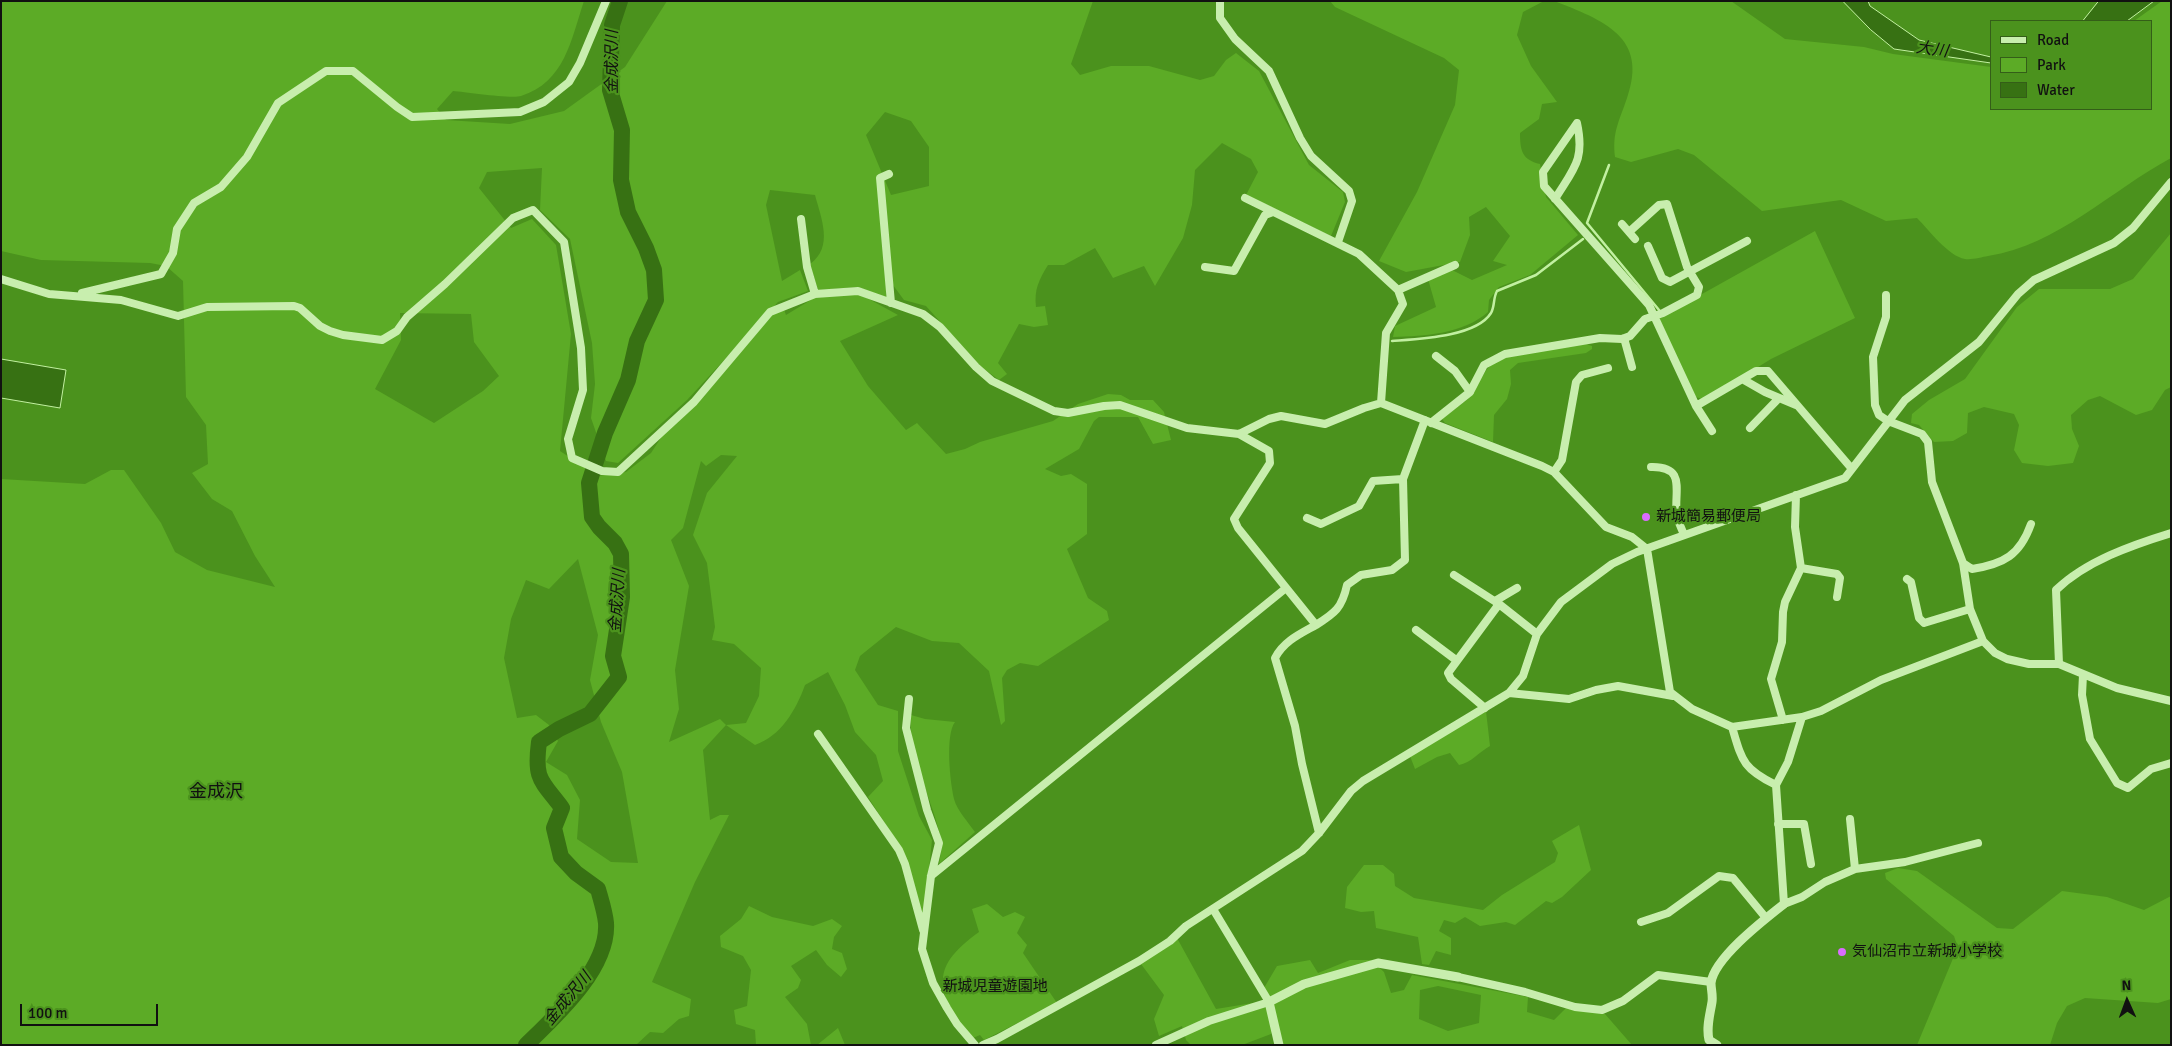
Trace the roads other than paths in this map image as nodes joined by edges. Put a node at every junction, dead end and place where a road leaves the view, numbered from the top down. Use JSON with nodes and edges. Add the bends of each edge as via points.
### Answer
{"nodes":[{"id":1,"x":606,"y":1,"type":"edge"},
{"id":2,"x":1220,"y":1,"type":"edge"},
{"id":3,"x":889,"y":174,"type":"dead end"},
{"id":4,"x":2171,"y":182,"type":"edge"},
{"id":5,"x":1245,"y":198,"type":"dead end"},
{"id":6,"x":1555,"y":199,"type":"junction"},
{"id":7,"x":1273,"y":212,"type":"junction"},
{"id":8,"x":801,"y":219,"type":"dead end"},
{"id":9,"x":1622,"y":224,"type":"dead end"},
{"id":10,"x":1629,"y":232,"type":"junction"},
{"id":11,"x":1635,"y":239,"type":"dead end"},
{"id":12,"x":1747,"y":241,"type":"dead end"},
{"id":13,"x":1338,"y":242,"type":"junction"},
{"id":14,"x":1648,"y":246,"type":"dead end"},
{"id":15,"x":1456,"y":265,"type":"dead end"},
{"id":16,"x":1205,"y":267,"type":"dead end"},
{"id":17,"x":1691,"y":271,"type":"junction"},
{"id":18,"x":1,"y":279,"type":"edge"},
{"id":19,"x":1398,"y":290,"type":"junction"},
{"id":20,"x":815,"y":294,"type":"junction"},
{"id":21,"x":73,"y":295,"type":"junction"},
{"id":22,"x":1886,"y":295,"type":"dead end"},
{"id":23,"x":891,"y":303,"type":"junction"},
{"id":24,"x":1653,"y":315,"type":"junction"},
{"id":25,"x":1624,"y":338,"type":"junction"},
{"id":26,"x":1436,"y":356,"type":"dead end"},
{"id":27,"x":1632,"y":367,"type":"dead end"},
{"id":28,"x":1608,"y":368,"type":"dead end"},
{"id":29,"x":1744,"y":380,"type":"junction"},
{"id":30,"x":1470,"y":392,"type":"junction"},
{"id":31,"x":1778,"y":398,"type":"junction"},
{"id":32,"x":1381,"y":403,"type":"junction"},
{"id":33,"x":1797,"y":405,"type":"junction"},
{"id":34,"x":1696,"y":406,"type":"junction"},
{"id":35,"x":1428,"y":421,"type":"junction"},
{"id":36,"x":1888,"y":421,"type":"junction"},
{"id":37,"x":1750,"y":428,"type":"dead end"},
{"id":38,"x":1712,"y":432,"type":"dead end"},
{"id":39,"x":1239,"y":434,"type":"junction"},
{"id":40,"x":1651,"y":467,"type":"dead end"},
{"id":41,"x":1852,"y":469,"type":"junction"},
{"id":42,"x":1554,"y":472,"type":"junction"},
{"id":43,"x":1403,"y":479,"type":"junction"},
{"id":44,"x":1796,"y":495,"type":"junction"},
{"id":45,"x":1307,"y":518,"type":"dead end"},
{"id":46,"x":2031,"y":524,"type":"dead end"},
{"id":47,"x":2171,"y":532,"type":"edge"},
{"id":48,"x":1684,"y":535,"type":"junction"},
{"id":49,"x":1647,"y":549,"type":"junction"},
{"id":50,"x":1963,"y":563,"type":"junction"},
{"id":51,"x":1801,"y":568,"type":"junction"},
{"id":52,"x":1454,"y":575,"type":"dead end"},
{"id":53,"x":1907,"y":579,"type":"dead end"},
{"id":54,"x":1286,"y":588,"type":"junction"},
{"id":55,"x":1517,"y":588,"type":"dead end"},
{"id":56,"x":1837,"y":597,"type":"dead end"},
{"id":57,"x":1497,"y":603,"type":"junction"},
{"id":58,"x":1970,"y":609,"type":"junction"},
{"id":59,"x":1316,"y":624,"type":"junction"},
{"id":60,"x":1416,"y":630,"type":"dead end"},
{"id":61,"x":1537,"y":634,"type":"junction"},
{"id":62,"x":1983,"y":641,"type":"junction"},
{"id":63,"x":1456,"y":660,"type":"junction"},
{"id":64,"x":2059,"y":664,"type":"junction"},
{"id":65,"x":2083,"y":675,"type":"junction"},
{"id":66,"x":1509,"y":693,"type":"junction"},
{"id":67,"x":1675,"y":696,"type":"junction"},
{"id":68,"x":909,"y":699,"type":"dead end"},
{"id":69,"x":2171,"y":701,"type":"edge"},
{"id":70,"x":1485,"y":708,"type":"junction"},
{"id":71,"x":1802,"y":717,"type":"junction"},
{"id":72,"x":1783,"y":720,"type":"junction"},
{"id":73,"x":1732,"y":727,"type":"junction"},
{"id":74,"x":818,"y":734,"type":"dead end"},
{"id":75,"x":2171,"y":763,"type":"edge"},
{"id":76,"x":1776,"y":785,"type":"junction"},
{"id":77,"x":1850,"y":819,"type":"dead end"},
{"id":78,"x":1778,"y":824,"type":"junction"},
{"id":79,"x":1320,"y":833,"type":"junction"},
{"id":80,"x":1978,"y":843,"type":"dead end"},
{"id":81,"x":1811,"y":864,"type":"dead end"},
{"id":82,"x":1855,"y":869,"type":"junction"},
{"id":83,"x":931,"y":876,"type":"junction"},
{"id":84,"x":1784,"y":904,"type":"junction"},
{"id":85,"x":1213,"y":909,"type":"junction"},
{"id":86,"x":1766,"y":918,"type":"junction"},
{"id":87,"x":1641,"y":922,"type":"dead end"},
{"id":88,"x":924,"y":934,"type":"junction"},
{"id":89,"x":1458,"y":978,"type":"joint"},
{"id":90,"x":1711,"y":982,"type":"junction"},
{"id":91,"x":1268,"y":1002,"type":"junction"},
{"id":92,"x":1000,"y":1042,"type":"edge"},
{"id":93,"x":975,"y":1045,"type":"edge"},
{"id":94,"x":983,"y":1045,"type":"edge"},
{"id":95,"x":1156,"y":1045,"type":"edge"},
{"id":96,"x":1279,"y":1045,"type":"edge"},
{"id":97,"x":1717,"y":1045,"type":"edge"}],
"edges":[{"from":1,"to":21,"type":"street","via":[[569,82],[544,102],[520,112],[412,117],[353,70],[326,72],[278,103],[247,156],[221,187],[194,203],[177,229],[173,254],[161,274]]},
{"from":2,"to":13,"type":"street","via":[[1220,18],[1234,39],[1269,71],[1311,156],[1349,191],[1352,201]]},
{"from":3,"to":23,"type":"street","via":[[880,178]]},
{"from":4,"to":36,"type":"street","via":[[2133,228],[2114,243],[2034,280],[2018,294],[1979,342],[1922,384]]},
{"from":5,"to":7,"type":"street"},
{"from":6,"to":6,"type":"street","via":[[1544,186],[1543,172],[1577,123],[1581,144],[1577,163]]},
{"from":6,"to":24,"type":"street","via":[[1649,305]]},
{"from":7,"to":13,"type":"street"},
{"from":7,"to":16,"type":"street","via":[[1265,215],[1234,271]]},
{"from":8,"to":20,"type":"street","via":[[807,267]]},
{"from":9,"to":10,"type":"street"},
{"from":10,"to":11,"type":"street"},
{"from":10,"to":17,"type":"street","via":[[1659,205],[1667,204]]},
{"from":12,"to":17,"type":"street"},
{"from":13,"to":19,"type":"street","via":[[1359,254]]},
{"from":14,"to":17,"type":"street","via":[[1665,281],[1670,282]]},
{"from":15,"to":19,"type":"street"},
{"from":17,"to":24,"type":"street","via":[[1699,287],[1697,295]]},
{"from":18,"to":21,"type":"street","via":[[49,294]]},
{"from":19,"to":32,"type":"street","via":[[1403,304],[1386,333]]},
{"from":20,"to":21,"type":"street","via":[[770,312],[694,402],[618,472],[602,471],[572,458],[568,439],[583,390],[582,348],[564,242],[533,210],[513,218],[407,317],[397,331],[382,340],[330,331],[294,306],[207,307],[178,316],[121,300]]},
{"from":20,"to":23,"type":"street","via":[[858,291]]},
{"from":22,"to":36,"type":"street","via":[[1886,317],[1878,337],[1872,370],[1876,383],[1875,405],[1879,415]]},
{"from":23,"to":39,"type":"street","via":[[923,314],[940,327],[992,381],[1054,411],[1068,414],[1120,405],[1187,428]]},
{"from":24,"to":25,"type":"street"},
{"from":24,"to":34,"type":"street"},
{"from":25,"to":27,"type":"street"},
{"from":25,"to":30,"type":"street","via":[[1600,338],[1505,354],[1484,365]]},
{"from":26,"to":30,"type":"street","via":[[1455,371]]},
{"from":28,"to":42,"type":"street","via":[[1582,375],[1576,382],[1562,460]]},
{"from":29,"to":31,"type":"street"},
{"from":29,"to":33,"type":"street","via":[[1756,372],[1768,371]]},
{"from":29,"to":34,"type":"street"},
{"from":30,"to":35,"type":"street"},
{"from":31,"to":33,"type":"street"},
{"from":31,"to":37,"type":"street"},
{"from":32,"to":35,"type":"street"},
{"from":32,"to":39,"type":"street","via":[[1325,424],[1280,416]]},
{"from":33,"to":41,"type":"street"},
{"from":34,"to":38,"type":"street"},
{"from":35,"to":42,"type":"street"},
{"from":35,"to":43,"type":"street"},
{"from":36,"to":41,"type":"street"},
{"from":36,"to":50,"type":"street","via":[[1922,434],[1928,442],[1932,482]]},
{"from":39,"to":54,"type":"street","via":[[1269,450],[1270,463],[1234,519]]},
{"from":40,"to":48,"type":"street","via":[[1670,470],[1678,484],[1677,516]]},
{"from":41,"to":44,"type":"street","via":[[1845,478]]},
{"from":42,"to":49,"type":"street","via":[[1606,527],[1632,537]]},
{"from":43,"to":45,"type":"street","via":[[1373,481],[1359,506],[1321,524]]},
{"from":43,"to":59,"type":"street","via":[[1405,560],[1392,570],[1361,575],[1347,585],[1335,614]]},
{"from":44,"to":48,"type":"street"},
{"from":44,"to":51,"type":"street","via":[[1795,527]]},
{"from":46,"to":50,"type":"street","via":[[2026,539],[2011,557],[1994,566],[1972,569]]},
{"from":47,"to":64,"type":"street","via":[[2122,550],[2068,578],[2056,590]]},
{"from":48,"to":49,"type":"street"},
{"from":49,"to":61,"type":"street","via":[[1612,564],[1561,602]]},
{"from":49,"to":67,"type":"street","via":[[1670,692]]},
{"from":50,"to":58,"type":"street"},
{"from":51,"to":56,"type":"street","via":[[1837,574],[1840,578]]},
{"from":51,"to":72,"type":"street","via":[[1782,612],[1782,642],[1772,679]]},
{"from":52,"to":57,"type":"street"},
{"from":53,"to":58,"type":"street","via":[[1912,582],[1919,618],[1924,623]]},
{"from":54,"to":59,"type":"street"},
{"from":54,"to":83,"type":"street"},
{"from":55,"to":57,"type":"street"},
{"from":57,"to":61,"type":"street"},
{"from":57,"to":63,"type":"street"},
{"from":58,"to":62,"type":"street"},
{"from":59,"to":79,"type":"street","via":[[1291,639],[1275,658]]},
{"from":60,"to":63,"type":"street"},
{"from":61,"to":66,"type":"street","via":[[1524,676]]},
{"from":62,"to":64,"type":"street","via":[[2007,659],[2028,664]]},
{"from":62,"to":71,"type":"street","via":[[1881,680],[1848,699]]},
{"from":63,"to":70,"type":"street","via":[[1448,673],[1451,679]]},
{"from":64,"to":65,"type":"street"},
{"from":65,"to":69,"type":"street","via":[[2117,688]]},
{"from":65,"to":75,"type":"street","via":[[2082,695],[2090,739],[2117,783],[2128,788],[2151,769]]},
{"from":66,"to":67,"type":"street","via":[[1569,699],[1618,686]]},
{"from":66,"to":70,"type":"street"},
{"from":67,"to":73,"type":"street","via":[[1692,709]]},
{"from":68,"to":83,"type":"street","via":[[906,728],[939,843]]},
{"from":70,"to":79,"type":"street","via":[[1351,790]]},
{"from":71,"to":72,"type":"street"},
{"from":71,"to":76,"type":"street","via":[[1788,762]]},
{"from":72,"to":73,"type":"street"},
{"from":73,"to":76,"type":"street","via":[[1743,760],[1755,775]]},
{"from":74,"to":88,"type":"street","via":[[899,850]]},
{"from":76,"to":78,"type":"street"},
{"from":77,"to":82,"type":"street"},
{"from":78,"to":81,"type":"street","via":[[1804,824]]},
{"from":78,"to":84,"type":"street"},
{"from":79,"to":85,"type":"street","via":[[1302,851]]},
{"from":80,"to":82,"type":"street","via":[[1905,862]]},
{"from":82,"to":84,"type":"street"},
{"from":83,"to":88,"type":"street"},
{"from":84,"to":86,"type":"street"},
{"from":85,"to":91,"type":"street"},
{"from":85,"to":92,"type":"street","via":[[1139,961]]},
{"from":86,"to":87,"type":"street","via":[[1732,878],[1719,876],[1668,913]]},
{"from":86,"to":90,"type":"street","via":[[1725,958]]},
{"from":88,"to":93,"type":"street","via":[[922,950],[933,983],[957,1024]]},
{"from":89,"to":90,"type":"street","via":[[1602,1010],[1623,1001],[1658,975]]},
{"from":89,"to":91,"type":"street","via":[[1378,963],[1304,984]]},
{"from":90,"to":97,"type":"street","via":[[1713,996],[1707,1030],[1709,1040]]},
{"from":91,"to":95,"type":"street","via":[[1209,1020]]},
{"from":91,"to":96,"type":"street"},
{"from":92,"to":94,"type":"street"}]}
